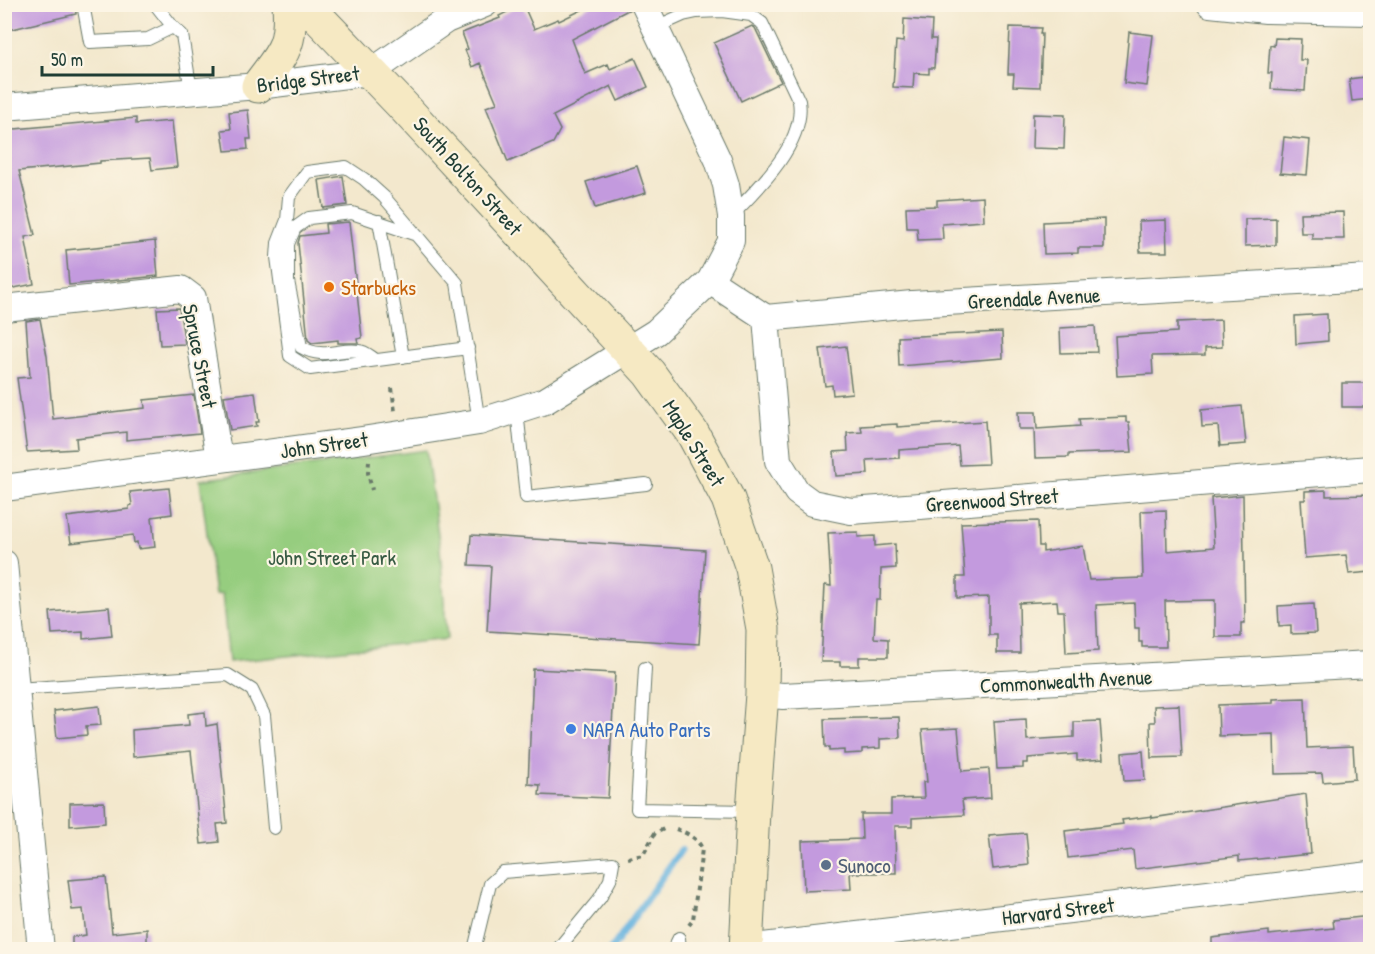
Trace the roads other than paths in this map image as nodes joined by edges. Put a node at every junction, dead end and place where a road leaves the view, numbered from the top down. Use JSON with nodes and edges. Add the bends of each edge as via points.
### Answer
{"nodes":[{"id":1,"x":83,"y":4,"type":"edge"},
{"id":2,"x":155,"y":4,"type":"edge"},
{"id":3,"x":289,"y":4,"type":"edge"},
{"id":4,"x":305,"y":4,"type":"edge"},
{"id":5,"x":485,"y":4,"type":"edge"},
{"id":6,"x":644,"y":4,"type":"edge"},
{"id":7,"x":1210,"y":4,"type":"edge"},
{"id":8,"x":1371,"y":12,"type":"edge"},
{"id":9,"x":173,"y":27,"type":"junction"},
{"id":10,"x":654,"y":28,"type":"junction"},
{"id":11,"x":371,"y":72,"type":"junction"},
{"id":12,"x":258,"y":86,"type":"junction"},
{"id":13,"x":191,"y":92,"type":"junction"},
{"id":14,"x":4,"y":107,"type":"edge"},
{"id":15,"x":731,"y":216,"type":"junction"},
{"id":16,"x":379,"y":221,"type":"junction"},
{"id":17,"x":415,"y":234,"type":"junction"},
{"id":18,"x":1371,"y":278,"type":"edge"},
{"id":19,"x":710,"y":281,"type":"junction"},
{"id":20,"x":4,"y":308,"type":"edge"},
{"id":21,"x":766,"y":318,"type":"junction"},
{"id":22,"x":468,"y":348,"type":"junction"},
{"id":23,"x":628,"y":350,"type":"junction"},
{"id":24,"x":403,"y":357,"type":"junction"},
{"id":25,"x":376,"y":360,"type":"junction"},
{"id":26,"x":517,"y":410,"type":"junction"},
{"id":27,"x":479,"y":422,"type":"junction"},
{"id":28,"x":219,"y":459,"type":"junction"},
{"id":29,"x":1371,"y":469,"type":"edge"},
{"id":30,"x":646,"y":484,"type":"dead end"},
{"id":31,"x":4,"y":488,"type":"edge"},
{"id":32,"x":4,"y":563,"type":"edge"},
{"id":33,"x":1371,"y":664,"type":"edge"},
{"id":34,"x":645,"y":668,"type":"dead end"},
{"id":35,"x":16,"y":689,"type":"junction"},
{"id":36,"x":762,"y":694,"type":"junction"},
{"id":37,"x":753,"y":811,"type":"junction"},
{"id":38,"x":274,"y":828,"type":"dead end"},
{"id":39,"x":1371,"y":875,"type":"edge"},
{"id":40,"x":746,"y":949,"type":"edge"},
{"id":41,"x":41,"y":950,"type":"edge"},
{"id":42,"x":474,"y":950,"type":"edge"},
{"id":43,"x":557,"y":950,"type":"edge"}],
"edges":[{"from":1,"to":9,"type":"lane","via":[[90,42],[148,39]]},
{"from":2,"to":9,"type":"lane"},
{"from":3,"to":12,"type":"main road","via":[[288,42]]},
{"from":4,"to":11,"type":"main road","name":"South Bolton Street"},
{"from":5,"to":11,"type":"street","name":"Bridge Street","via":[[446,20]]},
{"from":6,"to":10,"type":"street"},
{"from":7,"to":8,"type":"street","via":[[1266,10]]},
{"from":9,"to":13,"type":"lane","via":[[182,35]]},
{"from":10,"to":15,"type":"street","via":[[718,160]]},
{"from":10,"to":15,"type":"lane","via":[[697,12],[751,15],[762,23],[799,101],[801,113],[795,133],[780,160]]},
{"from":11,"to":12,"type":"street","name":"Bridge Street"},
{"from":11,"to":23,"type":"main road","name":"South Bolton Street"},
{"from":12,"to":13,"type":"street","name":"Bridge Street"},
{"from":13,"to":14,"type":"street","name":"Bridge Street"},
{"from":15,"to":19,"type":"street","via":[[731,241]]},
{"from":16,"to":17,"type":"lane"},
{"from":16,"to":24,"type":"lane"},
{"from":16,"to":25,"type":"lane","via":[[352,213],[309,218],[295,228],[288,244],[288,281],[301,347],[311,353],[361,350]]},
{"from":17,"to":22,"type":"lane","via":[[457,283]]},
{"from":17,"to":25,"type":"lane","via":[[384,197],[346,167],[307,172],[289,197],[277,257],[290,356],[310,369]]},
{"from":18,"to":21,"type":"street","name":"Greendale Avenue","via":[[912,304]]},
{"from":19,"to":21,"type":"street"},
{"from":19,"to":23,"type":"street","via":[[656,332]]},
{"from":20,"to":28,"type":"street","name":"Spruce Street","via":[[181,289],[193,298]]},
{"from":21,"to":29,"type":"street","name":"Greenwood Street","via":[[778,461],[797,492],[812,503],[851,511]]},
{"from":22,"to":24,"type":"lane"},
{"from":22,"to":27,"type":"lane"},
{"from":23,"to":26,"type":"street","name":"John Street","via":[[545,400]]},
{"from":23,"to":36,"type":"main road","name":"Maple Street","via":[[693,434],[728,499],[752,568],[763,629]]},
{"from":24,"to":25,"type":"lane"},
{"from":26,"to":27,"type":"street","name":"John Street"},
{"from":26,"to":30,"type":"lane","via":[[526,496]]},
{"from":27,"to":28,"type":"street","name":"John Street"},
{"from":28,"to":31,"type":"street","name":"John Street"},
{"from":32,"to":35,"type":"street"},
{"from":33,"to":36,"type":"street","name":"Commonwealth Avenue","via":[[783,696]]},
{"from":34,"to":37,"type":"lane","via":[[637,809]]},
{"from":35,"to":38,"type":"lane","via":[[228,675],[252,690],[264,714]]},
{"from":35,"to":41,"type":"street"},
{"from":36,"to":37,"type":"main road","name":"Maple Street"},
{"from":37,"to":40,"type":"main road","name":"Maple Street"},
{"from":39,"to":40,"type":"street","name":"Harvard Street"},
{"from":42,"to":43,"type":"lane","via":[[490,884],[503,872],[613,863],[610,880],[600,898]]}]}
